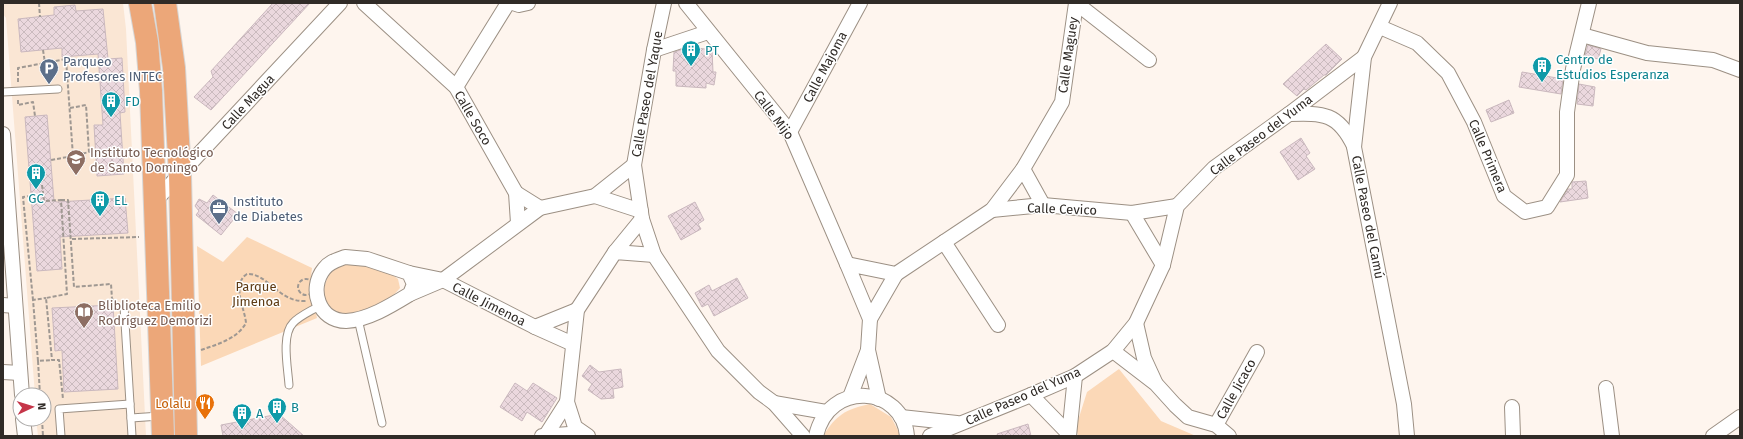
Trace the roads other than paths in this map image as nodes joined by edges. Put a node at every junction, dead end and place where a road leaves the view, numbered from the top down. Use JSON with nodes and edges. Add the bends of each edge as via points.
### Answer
{"nodes":[{"id":1,"x":140,"y":3,"type":"edge"},
{"id":2,"x":165,"y":3,"type":"edge"},
{"id":3,"x":340,"y":3,"type":"edge"},
{"id":4,"x":364,"y":3,"type":"edge"},
{"id":5,"x":508,"y":3,"type":"edge"},
{"id":6,"x":513,"y":3,"type":"edge"},
{"id":7,"x":528,"y":3,"type":"edge"},
{"id":8,"x":664,"y":3,"type":"edge"},
{"id":9,"x":686,"y":3,"type":"edge"},
{"id":10,"x":860,"y":3,"type":"edge"},
{"id":11,"x":1076,"y":3,"type":"edge"},
{"id":12,"x":1390,"y":3,"type":"edge"},
{"id":13,"x":1589,"y":3,"type":"edge"},
{"id":14,"x":1380,"y":27,"type":"junction"},
{"id":15,"x":708,"y":32,"type":"junction"},
{"id":16,"x":1582,"y":35,"type":"junction"},
{"id":17,"x":654,"y":50,"type":"junction"},
{"id":18,"x":1364,"y":57,"type":"junction"},
{"id":19,"x":1149,"y":60,"type":"dead end"},
{"id":20,"x":1740,"y":70,"type":"edge"},
{"id":21,"x":456,"y":87,"type":"junction"},
{"id":22,"x":58,"y":88,"type":"dead end"},
{"id":23,"x":3,"y":92,"type":"edge"},
{"id":24,"x":1289,"y":114,"type":"junction"},
{"id":25,"x":790,"y":132,"type":"junction"},
{"id":26,"x":3,"y":134,"type":"edge"},
{"id":27,"x":1354,"y":147,"type":"junction"},
{"id":28,"x":634,"y":165,"type":"junction"},
{"id":29,"x":1023,"y":169,"type":"junction"},
{"id":30,"x":180,"y":175,"type":"junction"},
{"id":31,"x":516,"y":193,"type":"junction"},
{"id":32,"x":595,"y":196,"type":"junction"},
{"id":33,"x":156,"y":200,"type":"junction"},
{"id":34,"x":1043,"y":206,"type":"junction"},
{"id":35,"x":1177,"y":206,"type":"junction"},
{"id":36,"x":540,"y":208,"type":"junction"},
{"id":37,"x":992,"y":210,"type":"junction"},
{"id":38,"x":1132,"y":213,"type":"junction"},
{"id":39,"x":641,"y":215,"type":"junction"},
{"id":40,"x":518,"y":223,"type":"junction"},
{"id":41,"x":944,"y":242,"type":"junction"},
{"id":42,"x":615,"y":252,"type":"junction"},
{"id":43,"x":654,"y":255,"type":"junction"},
{"id":44,"x":847,"y":264,"type":"junction"},
{"id":45,"x":1163,"y":265,"type":"junction"},
{"id":46,"x":408,"y":273,"type":"junction"},
{"id":47,"x":896,"y":274,"type":"junction"},
{"id":48,"x":443,"y":280,"type":"junction"},
{"id":49,"x":410,"y":294,"type":"junction"},
{"id":50,"x":318,"y":303,"type":"junction"},
{"id":51,"x":123,"y":305,"type":"road end"},
{"id":52,"x":9,"y":306,"type":"edge"},
{"id":53,"x":577,"y":310,"type":"junction"},
{"id":54,"x":358,"y":319,"type":"junction"},
{"id":55,"x":870,"y":319,"type":"junction"},
{"id":56,"x":1136,"y":323,"type":"junction"},
{"id":57,"x":998,"y":325,"type":"dead end"},
{"id":58,"x":535,"y":327,"type":"junction"},
{"id":59,"x":573,"y":344,"type":"junction"},
{"id":60,"x":868,"y":350,"type":"junction"},
{"id":61,"x":1113,"y":351,"type":"junction"},
{"id":62,"x":1257,"y":352,"type":"dead end"},
{"id":63,"x":3,"y":372,"type":"edge"},
{"id":64,"x":20,"y":373,"type":"junction"},
{"id":65,"x":1075,"y":376,"type":"junction"},
{"id":66,"x":1156,"y":384,"type":"junction"},
{"id":67,"x":289,"y":385,"type":"dead end"},
{"id":68,"x":21,"y":387,"type":"edge"},
{"id":69,"x":1606,"y":388,"type":"dead end"},
{"id":70,"x":1031,"y":395,"type":"junction"},
{"id":71,"x":850,"y":397,"type":"junction"},
{"id":72,"x":879,"y":398,"type":"junction"},
{"id":73,"x":567,"y":402,"type":"junction"},
{"id":74,"x":774,"y":403,"type":"junction"},
{"id":75,"x":130,"y":404,"type":"junction"},
{"id":76,"x":1512,"y":407,"type":"dead end"},
{"id":77,"x":826,"y":412,"type":"junction"},
{"id":78,"x":901,"y":417,"type":"junction"},
{"id":79,"x":1740,"y":417,"type":"edge"},
{"id":80,"x":131,"y":418,"type":"junction"},
{"id":81,"x":382,"y":423,"type":"dead end"},
{"id":82,"x":960,"y":424,"type":"junction"},
{"id":83,"x":1216,"y":425,"type":"junction"},
{"id":84,"x":163,"y":426,"type":"edge"},
{"id":85,"x":544,"y":435,"type":"edge"},
{"id":86,"x":1069,"y":435,"type":"edge"},
{"id":87,"x":61,"y":436,"type":"edge"},
{"id":88,"x":132,"y":436,"type":"edge"},
{"id":89,"x":186,"y":436,"type":"edge"},
{"id":90,"x":581,"y":436,"type":"edge"},
{"id":91,"x":588,"y":436,"type":"edge"},
{"id":92,"x":803,"y":436,"type":"edge"},
{"id":93,"x":816,"y":436,"type":"edge"},
{"id":94,"x":907,"y":436,"type":"edge"},
{"id":95,"x":930,"y":436,"type":"edge"},
{"id":96,"x":1229,"y":436,"type":"edge"},
{"id":97,"x":1407,"y":436,"type":"edge"},
{"id":98,"x":1514,"y":436,"type":"edge"},
{"id":99,"x":1612,"y":436,"type":"edge"},
{"id":100,"x":1713,"y":436,"type":"edge"}],
"edges":[{"from":1,"to":33,"type":"main road","via":[[148,56]]},
{"from":2,"to":30,"type":"main road","via":[[174,68]]},
{"from":3,"to":30,"type":"street","name":"Calle Magua"},
{"from":4,"to":21,"type":"street","name":"Calle Soco"},
{"from":5,"to":21,"type":"street"},
{"from":6,"to":7,"type":"street"},
{"from":8,"to":17,"type":"street","name":"Calle Paseo del Yaque"},
{"from":9,"to":15,"type":"street","name":"Calle Mijo"},
{"from":10,"to":25,"type":"street","name":"Calle Majoma"},
{"from":11,"to":19,"type":"street"},
{"from":11,"to":29,"type":"street","name":"Calle Maguey","via":[[1062,102]]},
{"from":12,"to":14,"type":"street","name":"Calle Paseo del Camú"},
{"from":13,"to":16,"type":"street"},
{"from":14,"to":16,"type":"street","name":"Calle Primera","via":[[1417,43],[1448,73],[1474,122],[1504,196],[1525,212],[1547,207],[1566,175],[1567,112],[1573,69]]},
{"from":14,"to":18,"type":"street","name":"Calle Paseo del Camú"},
{"from":15,"to":17,"type":"street"},
{"from":15,"to":25,"type":"street","name":"Calle Mijo"},
{"from":16,"to":20,"type":"street","via":[[1647,53],[1713,60]]},
{"from":17,"to":28,"type":"street","name":"Calle Paseo del Yaque"},
{"from":18,"to":24,"type":"street","name":"Calle Paseo del Yuma"},
{"from":18,"to":27,"type":"street","name":"Calle Paseo del Camú"},
{"from":21,"to":31,"type":"street","name":"Calle Soco"},
{"from":22,"to":23,"type":"lane"},
{"from":24,"to":27,"type":"street","via":[[1323,115],[1346,130]]},
{"from":24,"to":35,"type":"street","name":"Calle Paseo del Yuma","via":[[1214,168]]},
{"from":25,"to":44,"type":"street","name":"Calle Mijo"},
{"from":26,"to":52,"type":"street"},
{"from":27,"to":97,"type":"street","name":"Calle Paseo del Camú","via":[[1404,404]]},
{"from":28,"to":32,"type":"street"},
{"from":28,"to":39,"type":"street","name":"Calle Paseo del Yaque"},
{"from":29,"to":34,"type":"street"},
{"from":29,"to":37,"type":"street","name":"Calle Maguey"},
{"from":30,"to":33,"type":"street","name":"Calle Magua"},
{"from":30,"to":89,"type":"main road"},
{"from":31,"to":36,"type":"street","name":"Calle Soco"},
{"from":31,"to":40,"type":"street","name":"Calle Soco"},
{"from":32,"to":36,"type":"street"},
{"from":32,"to":39,"type":"street"},
{"from":33,"to":84,"type":"main road"},
{"from":34,"to":37,"type":"street","name":"Calle Cevico"},
{"from":34,"to":38,"type":"street","name":"Calle Cevico"},
{"from":35,"to":38,"type":"street","name":"Calle Cevico"},
{"from":35,"to":45,"type":"street","name":"Calle Paseo del Yuma"},
{"from":36,"to":40,"type":"street"},
{"from":37,"to":41,"type":"street","name":"Calle Maguey"},
{"from":38,"to":45,"type":"street"},
{"from":39,"to":42,"type":"street"},
{"from":39,"to":43,"type":"street","name":"Calle Paseo del Yaque"},
{"from":40,"to":48,"type":"street"},
{"from":41,"to":47,"type":"street","name":"Calle Maguey"},
{"from":41,"to":57,"type":"street"},
{"from":42,"to":43,"type":"street"},
{"from":42,"to":53,"type":"street"},
{"from":43,"to":74,"type":"street","name":"Calle Paseo del Yaque","via":[[718,350],[759,392]]},
{"from":44,"to":47,"type":"street"},
{"from":44,"to":55,"type":"street","name":"Calle Maguey"},
{"from":45,"to":56,"type":"street","name":"Calle Paseo del Yuma"},
{"from":46,"to":48,"type":"street","name":"Calle Jimenoa"},
{"from":46,"to":49,"type":"street","via":[[414,284]]},
{"from":46,"to":50,"type":"street","via":[[367,259],[345,257],[335,260],[323,270],[317,286]]},
{"from":47,"to":55,"type":"street","name":"Calle Maguey"},
{"from":48,"to":49,"type":"street","name":"Calle Jimenoa"},
{"from":48,"to":58,"type":"street","name":"Calle Jimenoa"},
{"from":49,"to":54,"type":"street"},
{"from":50,"to":54,"type":"street","via":[[326,315],[334,319]]},
{"from":50,"to":67,"type":"lane","via":[[293,322],[288,330],[286,340]]},
{"from":51,"to":75,"type":"lane"},
{"from":52,"to":64,"type":"street"},
{"from":53,"to":58,"type":"street","name":"Calle Jimenoa"},
{"from":53,"to":59,"type":"street"},
{"from":54,"to":81,"type":"lane"},
{"from":55,"to":60,"type":"street","name":"Calle Maguey"},
{"from":56,"to":61,"type":"street","name":"Calle Paseo del Yuma"},
{"from":56,"to":66,"type":"street","via":[[1144,358]]},
{"from":58,"to":59,"type":"street","name":"Calle Jimenoa"},
{"from":59,"to":73,"type":"street"},
{"from":60,"to":71,"type":"street","name":"Calle Maguey"},
{"from":60,"to":72,"type":"street","name":"Calle Maguey"},
{"from":61,"to":65,"type":"street","name":"Calle Paseo del Yuma"},
{"from":61,"to":66,"type":"street"},
{"from":62,"to":83,"type":"street","name":"Calle Jicaco"},
{"from":63,"to":64,"type":"street"},
{"from":64,"to":68,"type":"street"},
{"from":65,"to":70,"type":"street","name":"Calle Paseo del Yuma"},
{"from":65,"to":86,"type":"street"},
{"from":66,"to":83,"type":"street","via":[[1188,417]]},
{"from":69,"to":99,"type":"street"},
{"from":70,"to":82,"type":"street","name":"Calle Paseo del Yuma"},
{"from":70,"to":86,"type":"street"},
{"from":71,"to":72,"type":"street","via":[[865,395]]},
{"from":71,"to":77,"type":"street","via":[[837,402]]},
{"from":72,"to":78,"type":"street"},
{"from":73,"to":85,"type":"street"},
{"from":73,"to":91,"type":"street","via":[[574,427]]},
{"from":74,"to":77,"type":"street","name":"Calle Paseo del Yaque"},
{"from":74,"to":92,"type":"street","name":"Calle Paseo del Yaque"},
{"from":75,"to":80,"type":"lane"},
{"from":75,"to":87,"type":"lane","via":[[59,409]]},
{"from":76,"to":98,"type":"street"},
{"from":77,"to":93,"type":"street"},
{"from":78,"to":82,"type":"street","name":"Calle Paseo del Yuma"},
{"from":78,"to":94,"type":"street"},
{"from":79,"to":100,"type":"street"},
{"from":80,"to":84,"type":"lane"},
{"from":80,"to":88,"type":"lane"},
{"from":82,"to":95,"type":"street","name":"Calle Paseo del Yuma"},
{"from":83,"to":96,"type":"street"},
{"from":85,"to":90,"type":"street"}]}
